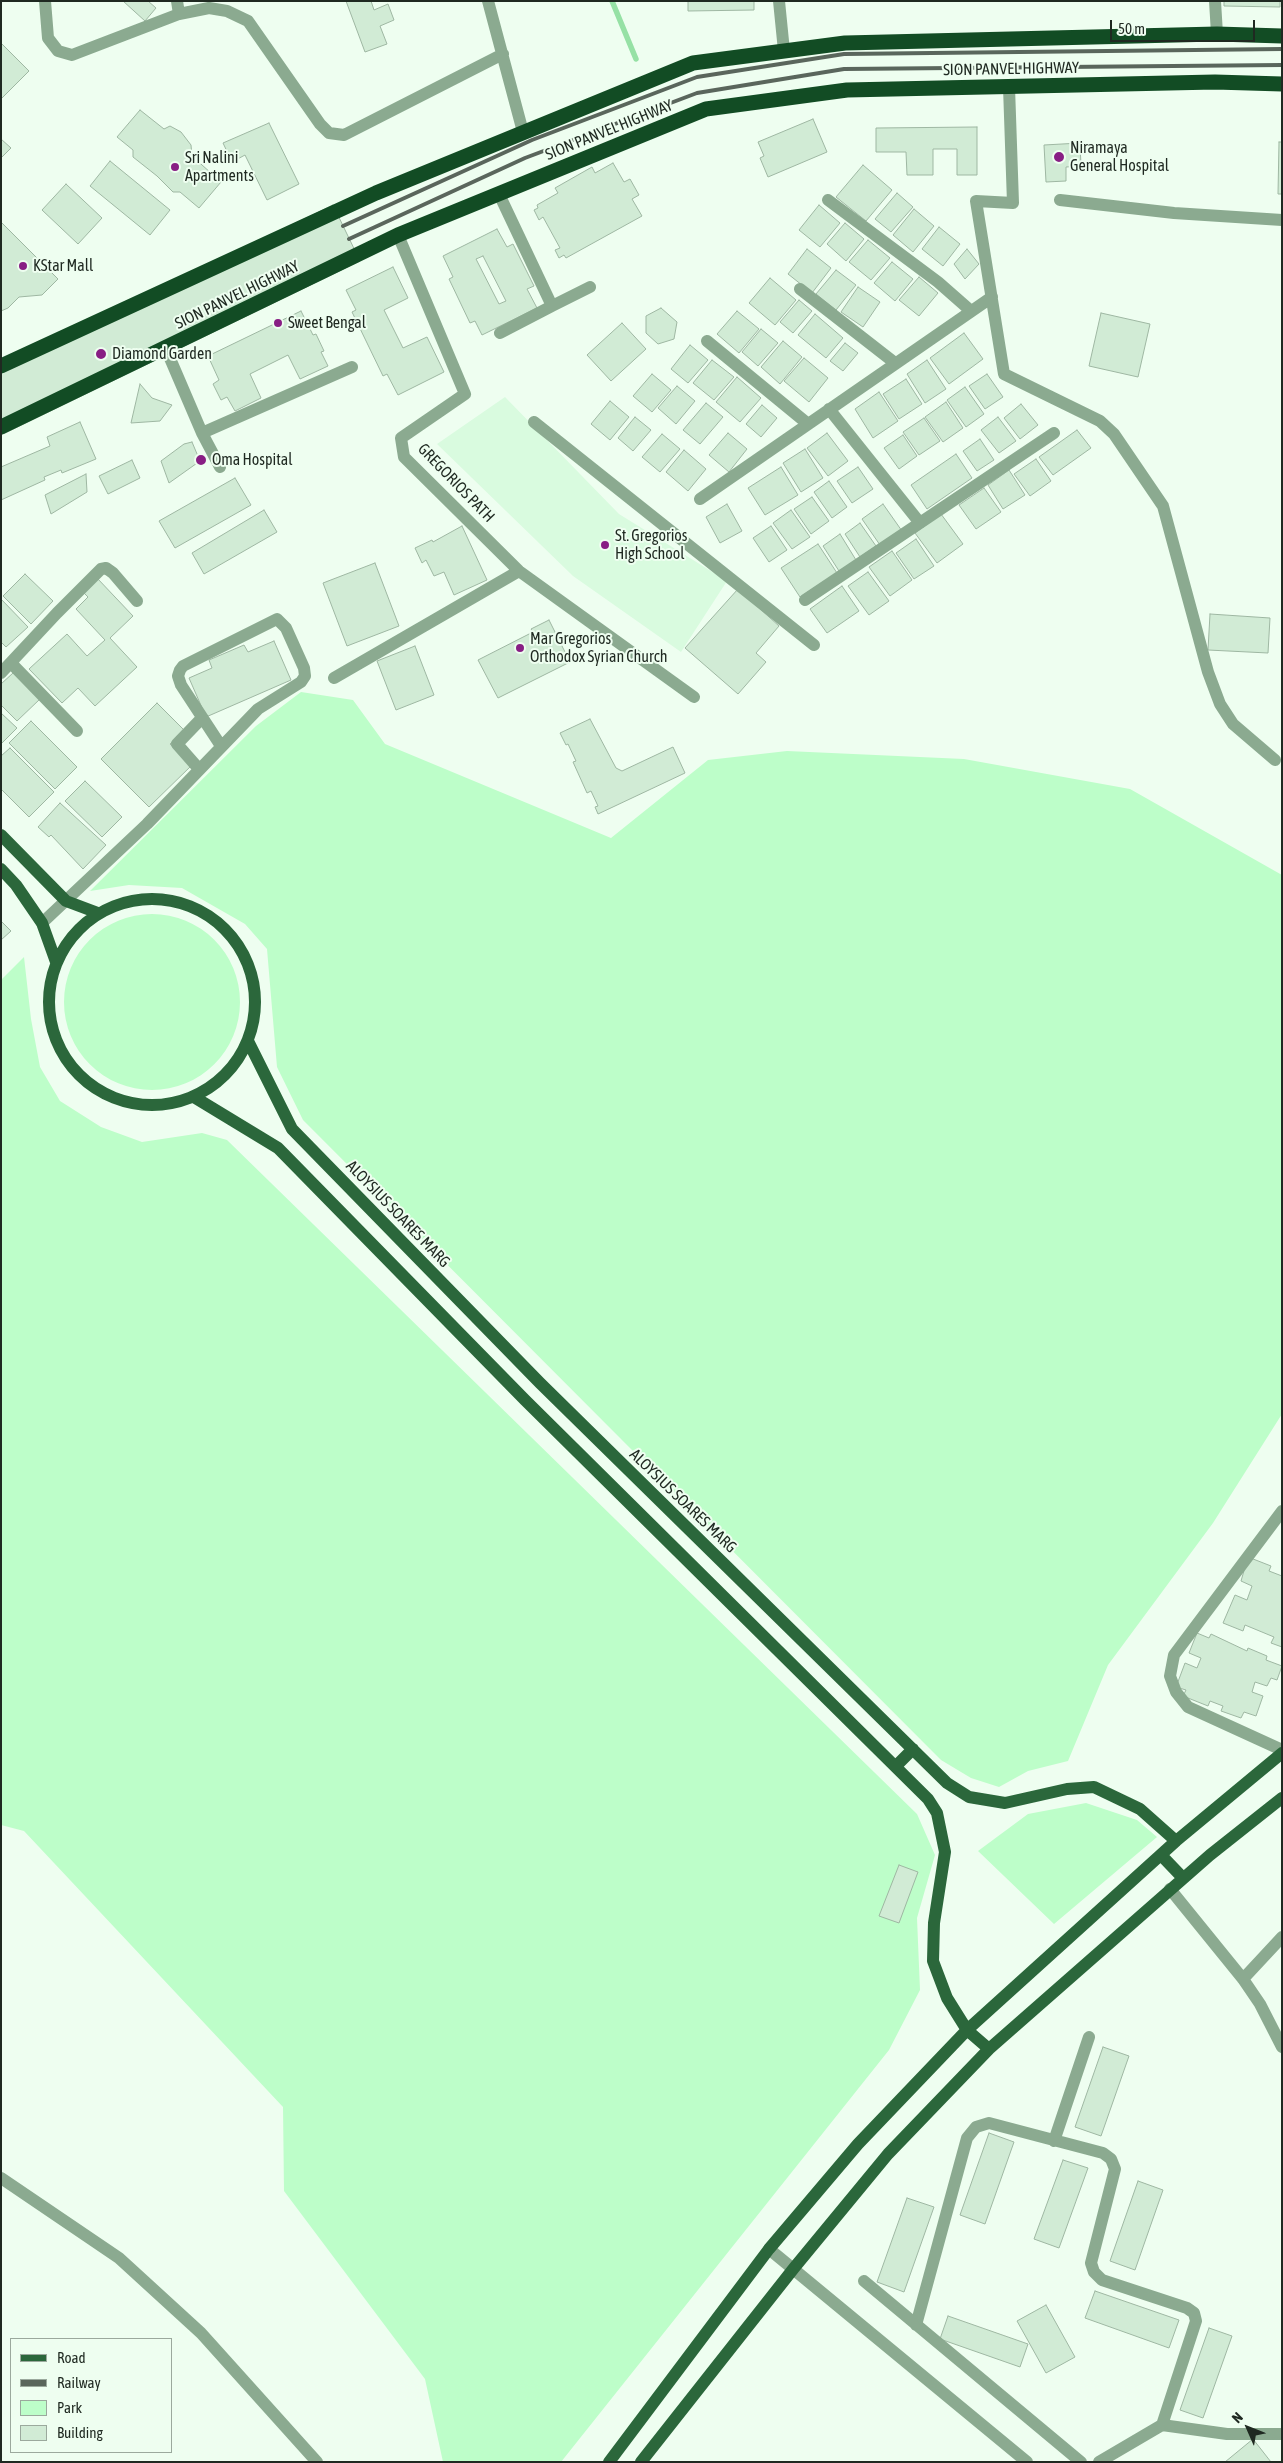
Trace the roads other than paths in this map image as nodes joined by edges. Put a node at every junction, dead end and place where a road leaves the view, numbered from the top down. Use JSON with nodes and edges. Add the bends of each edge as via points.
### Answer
{"nodes":[{"id":1,"x":45,"y":1,"type":"edge"},
{"id":2,"x":488,"y":1,"type":"edge"},
{"id":3,"x":779,"y":1,"type":"edge"},
{"id":4,"x":1215,"y":1,"type":"edge"},
{"id":5,"x":178,"y":8,"type":"edge"},
{"id":6,"x":1217,"y":34,"type":"junction"},
{"id":7,"x":1282,"y":36,"type":"edge"},
{"id":8,"x":784,"y":51,"type":"junction"},
{"id":9,"x":503,"y":54,"type":"junction"},
{"id":10,"x":1282,"y":84,"type":"edge"},
{"id":11,"x":1009,"y":87,"type":"junction"},
{"id":12,"x":522,"y":132,"type":"junction"},
{"id":13,"x":499,"y":194,"type":"junction"},
{"id":14,"x":828,"y":200,"type":"dead end"},
{"id":15,"x":1060,"y":200,"type":"dead end"},
{"id":16,"x":1282,"y":220,"type":"edge"},
{"id":17,"x":398,"y":235,"type":"junction"},
{"id":18,"x":590,"y":287,"type":"dead end"},
{"id":19,"x":800,"y":289,"type":"dead end"},
{"id":20,"x":992,"y":297,"type":"junction"},
{"id":21,"x":552,"y":306,"type":"junction"},
{"id":22,"x":971,"y":311,"type":"junction"},
{"id":23,"x":500,"y":333,"type":"dead end"},
{"id":24,"x":707,"y":341,"type":"dead end"},
{"id":25,"x":166,"y":349,"type":"junction"},
{"id":26,"x":895,"y":364,"type":"junction"},
{"id":27,"x":1,"y":366,"type":"edge"},
{"id":28,"x":352,"y":367,"type":"dead end"},
{"id":29,"x":829,"y":409,"type":"junction"},
{"id":30,"x":534,"y":422,"type":"dead end"},
{"id":31,"x":808,"y":424,"type":"junction"},
{"id":32,"x":1,"y":427,"type":"edge"},
{"id":33,"x":202,"y":433,"type":"junction"},
{"id":34,"x":1054,"y":433,"type":"dead end"},
{"id":35,"x":220,"y":467,"type":"dead end"},
{"id":36,"x":700,"y":499,"type":"dead end"},
{"id":37,"x":920,"y":524,"type":"junction"},
{"id":38,"x":519,"y":571,"type":"junction"},
{"id":39,"x":805,"y":600,"type":"dead end"},
{"id":40,"x":137,"y":601,"type":"dead end"},
{"id":41,"x":814,"y":645,"type":"dead end"},
{"id":42,"x":11,"y":663,"type":"junction"},
{"id":43,"x":1,"y":673,"type":"edge"},
{"id":44,"x":334,"y":678,"type":"dead end"},
{"id":45,"x":694,"y":697,"type":"dead end"},
{"id":46,"x":202,"y":718,"type":"junction"},
{"id":47,"x":77,"y":731,"type":"dead end"},
{"id":48,"x":221,"y":746,"type":"junction"},
{"id":49,"x":1275,"y":760,"type":"dead end"},
{"id":50,"x":199,"y":769,"type":"junction"},
{"id":51,"x":3,"y":841,"type":"edge"},
{"id":52,"x":1,"y":869,"type":"edge"},
{"id":53,"x":66,"y":901,"type":"junction"},
{"id":54,"x":98,"y":913,"type":"junction"},
{"id":55,"x":42,"y":923,"type":"junction"},
{"id":56,"x":56,"y":962,"type":"junction"},
{"id":57,"x":248,"y":1041,"type":"junction"},
{"id":58,"x":194,"y":1097,"type":"junction"},
{"id":59,"x":540,"y":1383,"type":"junction"},
{"id":60,"x":525,"y":1400,"type":"junction"},
{"id":61,"x":590,"y":1432,"type":"junction"},
{"id":62,"x":574,"y":1448,"type":"junction"},
{"id":63,"x":640,"y":1481,"type":"junction"},
{"id":64,"x":624,"y":1497,"type":"junction"},
{"id":65,"x":1282,"y":1510,"type":"edge"},
{"id":66,"x":913,"y":1749,"type":"junction"},
{"id":67,"x":1282,"y":1751,"type":"edge"},
{"id":68,"x":896,"y":1766,"type":"junction"},
{"id":69,"x":1282,"y":1798,"type":"edge"},
{"id":70,"x":1176,"y":1841,"type":"junction"},
{"id":71,"x":1161,"y":1854,"type":"junction"},
{"id":72,"x":1182,"y":1878,"type":"junction"},
{"id":73,"x":1170,"y":1889,"type":"junction"},
{"id":74,"x":1282,"y":1938,"type":"edge"},
{"id":75,"x":1242,"y":1979,"type":"junction"},
{"id":76,"x":967,"y":2030,"type":"junction"},
{"id":77,"x":1089,"y":2037,"type":"dead end"},
{"id":78,"x":1282,"y":2046,"type":"edge"},
{"id":79,"x":990,"y":2049,"type":"junction"},
{"id":80,"x":1054,"y":2141,"type":"junction"},
{"id":81,"x":1,"y":2178,"type":"edge"},
{"id":82,"x":769,"y":2248,"type":"junction"},
{"id":83,"x":794,"y":2268,"type":"junction"},
{"id":84,"x":864,"y":2282,"type":"dead end"},
{"id":85,"x":916,"y":2325,"type":"junction"},
{"id":86,"x":1162,"y":2425,"type":"junction"},
{"id":87,"x":1282,"y":2434,"type":"edge"},
{"id":88,"x":317,"y":2462,"type":"edge"},
{"id":89,"x":609,"y":2462,"type":"edge"},
{"id":90,"x":641,"y":2462,"type":"edge"},
{"id":91,"x":1027,"y":2462,"type":"edge"},
{"id":92,"x":1081,"y":2462,"type":"edge"},
{"id":93,"x":1099,"y":2462,"type":"edge"}],
"edges":[{"from":1,"to":5,"type":"street","via":[[48,38],[58,51],[72,55]]},
{"from":2,"to":9,"type":"street"},
{"from":3,"to":8,"type":"street"},
{"from":4,"to":6,"type":"street"},
{"from":5,"to":9,"type":"street","via":[[228,11],[248,21],[329,133],[344,135]]},
{"from":6,"to":7,"type":"highway","name":"SION PANVEL HIGHWAY"},
{"from":6,"to":8,"type":"highway","name":"SION PANVEL HIGHWAY","via":[[845,43]]},
{"from":8,"to":12,"type":"highway","name":"SION PANVEL HIGHWAY","via":[[693,63]]},
{"from":9,"to":12,"type":"street"},
{"from":10,"to":11,"type":"highway","name":"SION PANVEL HIGHWAY","via":[[1216,82]]},
{"from":11,"to":13,"type":"highway","name":"SION PANVEL HIGHWAY","via":[[847,90],[706,110]]},
{"from":11,"to":20,"type":"street","via":[[1013,203],[976,201]]},
{"from":12,"to":27,"type":"highway","name":"SION PANVEL HIGHWAY","via":[[376,193]]},
{"from":13,"to":17,"type":"highway","name":"SION PANVEL HIGHWAY"},
{"from":13,"to":21,"type":"street"},
{"from":14,"to":22,"type":"street","via":[[938,282]]},
{"from":15,"to":16,"type":"street","via":[[1174,213]]},
{"from":17,"to":25,"type":"highway","name":"SION PANVEL HIGHWAY"},
{"from":17,"to":38,"type":"street","name":"GREGORIOS PATH","via":[[466,394],[401,438],[404,457]]},
{"from":18,"to":21,"type":"street"},
{"from":19,"to":26,"type":"street"},
{"from":20,"to":22,"type":"street"},
{"from":20,"to":49,"type":"street","via":[[1004,374],[1100,421],[1114,434],[1163,506],[1208,672],[1220,704],[1233,724]]},
{"from":21,"to":23,"type":"street"},
{"from":22,"to":26,"type":"street"},
{"from":24,"to":31,"type":"street"},
{"from":25,"to":32,"type":"highway","name":"SION PANVEL HIGHWAY"},
{"from":25,"to":33,"type":"street"},
{"from":26,"to":29,"type":"street"},
{"from":28,"to":33,"type":"street"},
{"from":29,"to":31,"type":"street"},
{"from":29,"to":37,"type":"street"},
{"from":30,"to":41,"type":"street"},
{"from":31,"to":36,"type":"street"},
{"from":33,"to":35,"type":"street"},
{"from":34,"to":37,"type":"street"},
{"from":37,"to":39,"type":"street"},
{"from":38,"to":44,"type":"street"},
{"from":38,"to":45,"type":"street","name":"GREGORIOS PATH"},
{"from":40,"to":42,"type":"street","via":[[113,573],[106,568],[101,569]]},
{"from":42,"to":43,"type":"street"},
{"from":42,"to":47,"type":"street"},
{"from":46,"to":48,"type":"street"},
{"from":46,"to":48,"type":"street","via":[[181,685],[178,676],[183,666],[271,621],[282,623],[305,676],[301,682],[258,709]]},
{"from":46,"to":50,"type":"street","via":[[177,744]]},
{"from":48,"to":50,"type":"street"},
{"from":50,"to":53,"type":"street"},
{"from":51,"to":53,"type":"main road"},
{"from":52,"to":55,"type":"main road"},
{"from":53,"to":54,"type":"main road"},
{"from":53,"to":55,"type":"street"},
{"from":54,"to":56,"type":"main road","via":[[73,934]]},
{"from":54,"to":57,"type":"main road","via":[[128,901],[161,898],[192,906],[220,923],[241,948],[253,977],[256,1010]]},
{"from":55,"to":56,"type":"main road"},
{"from":56,"to":58,"type":"main road","via":[[48,997],[52,1032],[73,1070],[92,1088],[124,1103],[160,1106]]},
{"from":57,"to":58,"type":"main road","via":[[235,1064],[216,1084]]},
{"from":57,"to":59,"type":"main road","name":"ALOYSIUS SOARES MARG","via":[[292,1129]]},
{"from":58,"to":60,"type":"main road","via":[[278,1148]]},
{"from":59,"to":60,"type":"main road"},
{"from":59,"to":61,"type":"main road","name":"ALOYSIUS SOARES MARG"},
{"from":60,"to":62,"type":"main road"},
{"from":61,"to":62,"type":"main road"},
{"from":61,"to":63,"type":"main road","name":"ALOYSIUS SOARES MARG"},
{"from":62,"to":64,"type":"main road"},
{"from":63,"to":64,"type":"main road"},
{"from":63,"to":66,"type":"main road","name":"ALOYSIUS SOARES MARG"},
{"from":64,"to":68,"type":"main road"},
{"from":65,"to":67,"type":"street","via":[[1174,1655],[1170,1676],[1176,1692],[1188,1707]]},
{"from":66,"to":68,"type":"main road"},
{"from":66,"to":70,"type":"main road","name":"ALOYSIUS SOARES MARG","via":[[947,1783],[969,1797],[1005,1803],[1067,1789],[1094,1787],[1140,1809]]},
{"from":67,"to":70,"type":"main road"},
{"from":68,"to":76,"type":"main road","via":[[937,1813],[945,1852],[934,1923],[934,1961],[947,1998]]},
{"from":69,"to":72,"type":"main road"},
{"from":70,"to":71,"type":"main road"},
{"from":71,"to":72,"type":"main road"},
{"from":71,"to":76,"type":"main road"},
{"from":72,"to":73,"type":"main road"},
{"from":73,"to":75,"type":"street"},
{"from":73,"to":79,"type":"main road"},
{"from":74,"to":75,"type":"street"},
{"from":75,"to":78,"type":"street","via":[[1260,2004]]},
{"from":76,"to":79,"type":"main road"},
{"from":76,"to":82,"type":"main road","via":[[858,2144]]},
{"from":77,"to":80,"type":"street"},
{"from":79,"to":83,"type":"main road","via":[[888,2154]]},
{"from":80,"to":85,"type":"street","via":[[989,2123],[976,2126],[967,2138]]},
{"from":80,"to":86,"type":"street","via":[[1103,2153],[1111,2159],[1115,2169],[1090,2263],[1094,2272],[1102,2280],[1194,2313],[1196,2321]]},
{"from":81,"to":88,"type":"street","via":[[119,2258],[201,2332]]},
{"from":82,"to":83,"type":"street"},
{"from":82,"to":89,"type":"main road"},
{"from":83,"to":90,"type":"main road"},
{"from":83,"to":91,"type":"street"},
{"from":84,"to":85,"type":"street"},
{"from":85,"to":92,"type":"street"},
{"from":86,"to":87,"type":"street","via":[[1227,2434]]},
{"from":86,"to":93,"type":"street"}]}
